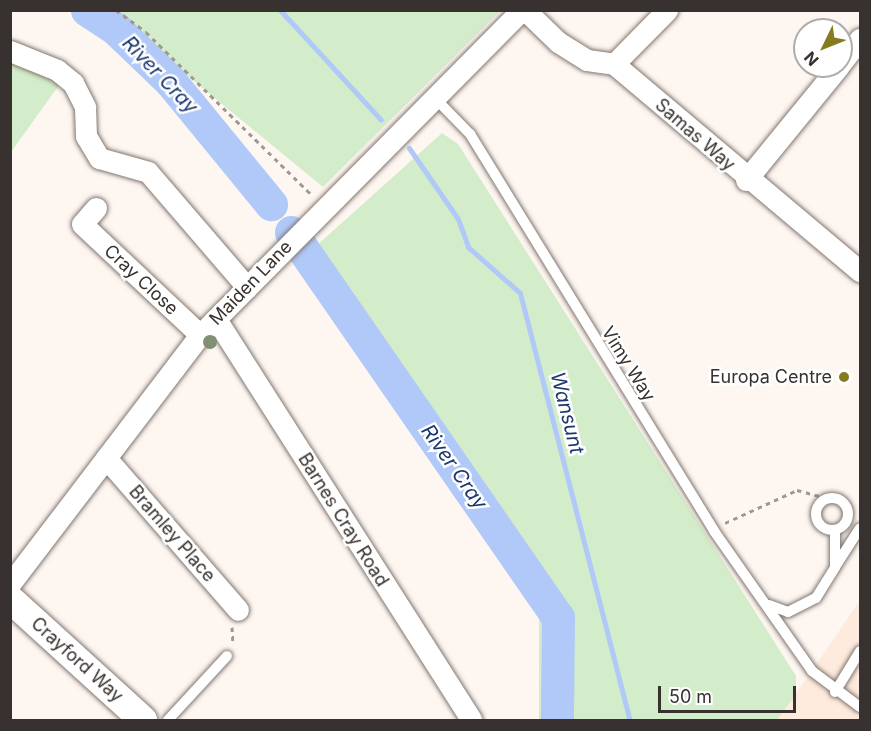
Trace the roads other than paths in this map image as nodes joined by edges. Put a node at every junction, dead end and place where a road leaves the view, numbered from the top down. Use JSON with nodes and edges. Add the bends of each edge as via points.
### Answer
{"nodes":[{"id":1,"x":523,"y":10,"type":"edge"},
{"id":2,"x":667,"y":10,"type":"edge"},
{"id":3,"x":10,"y":51,"type":"edge"},
{"id":4,"x":614,"y":64,"type":"junction"},
{"id":5,"x":829,"y":78,"type":"edge"},
{"id":6,"x":434,"y":97,"type":"junction"},
{"id":7,"x":746,"y":180,"type":"junction"},
{"id":8,"x":96,"y":208,"type":"dead end"},
{"id":9,"x":861,"y":271,"type":"edge"},
{"id":10,"x":247,"y":287,"type":"junction"},
{"id":11,"x":216,"y":319,"type":"junction"},
{"id":12,"x":200,"y":335,"type":"junction"},
{"id":13,"x":106,"y":458,"type":"junction"},
{"id":14,"x":861,"y":528,"type":"edge"},
{"id":15,"x":835,"y":530,"type":"junction"},
{"id":16,"x":835,"y":567,"type":"junction"},
{"id":17,"x":10,"y":584,"type":"edge"},
{"id":18,"x":10,"y":599,"type":"edge"},
{"id":19,"x":768,"y":604,"type":"junction"},
{"id":20,"x":238,"y":610,"type":"road end"},
{"id":21,"x":861,"y":651,"type":"edge"},
{"id":22,"x":227,"y":657,"type":"road end"},
{"id":23,"x":835,"y":692,"type":"junction"},
{"id":24,"x":861,"y":707,"type":"edge"},
{"id":25,"x":143,"y":720,"type":"edge"},
{"id":26,"x":168,"y":720,"type":"edge"},
{"id":27,"x":471,"y":720,"type":"edge"}],
"edges":[{"from":1,"to":4,"type":"street","via":[[558,42],[587,60]]},
{"from":1,"to":6,"type":"street","name":"Maiden Lane"},
{"from":2,"to":4,"type":"street"},
{"from":3,"to":10,"type":"street","via":[[57,69],[73,83],[85,107],[86,136],[99,158],[118,167],[143,169]]},
{"from":4,"to":7,"type":"street","name":"Samas Way"},
{"from":5,"to":7,"type":"street"},
{"from":6,"to":10,"type":"street","name":"Maiden Lane"},
{"from":6,"to":19,"type":"lane","name":"Vimy Way","via":[[470,134],[714,531]]},
{"from":7,"to":9,"type":"street","name":"Samas Way"},
{"from":8,"to":12,"type":"street","name":"Cray Close","via":[[76,219]]},
{"from":10,"to":11,"type":"street","name":"Maiden Lane"},
{"from":11,"to":12,"type":"street","name":"Maiden Lane"},
{"from":11,"to":27,"type":"street","name":"Barnes Cray Road"},
{"from":12,"to":13,"type":"street","name":"Maiden Lane"},
{"from":13,"to":17,"type":"street","name":"Maiden Lane"},
{"from":13,"to":20,"type":"street","name":"Bramley Place"},
{"from":14,"to":16,"type":"lane"},
{"from":15,"to":15,"type":"lane","via":[[844,525],[848,509],[836,498],[826,498],[818,505],[817,521]]},
{"from":15,"to":16,"type":"lane"},
{"from":16,"to":19,"type":"lane","via":[[816,598],[788,612]]},
{"from":18,"to":25,"type":"main road","name":"Crayford Way"},
{"from":19,"to":23,"type":"lane","name":"Vimy Way","via":[[812,671]]},
{"from":21,"to":23,"type":"lane"},
{"from":22,"to":26,"type":"lane"},
{"from":23,"to":24,"type":"lane","name":"Vimy Way"}]}
